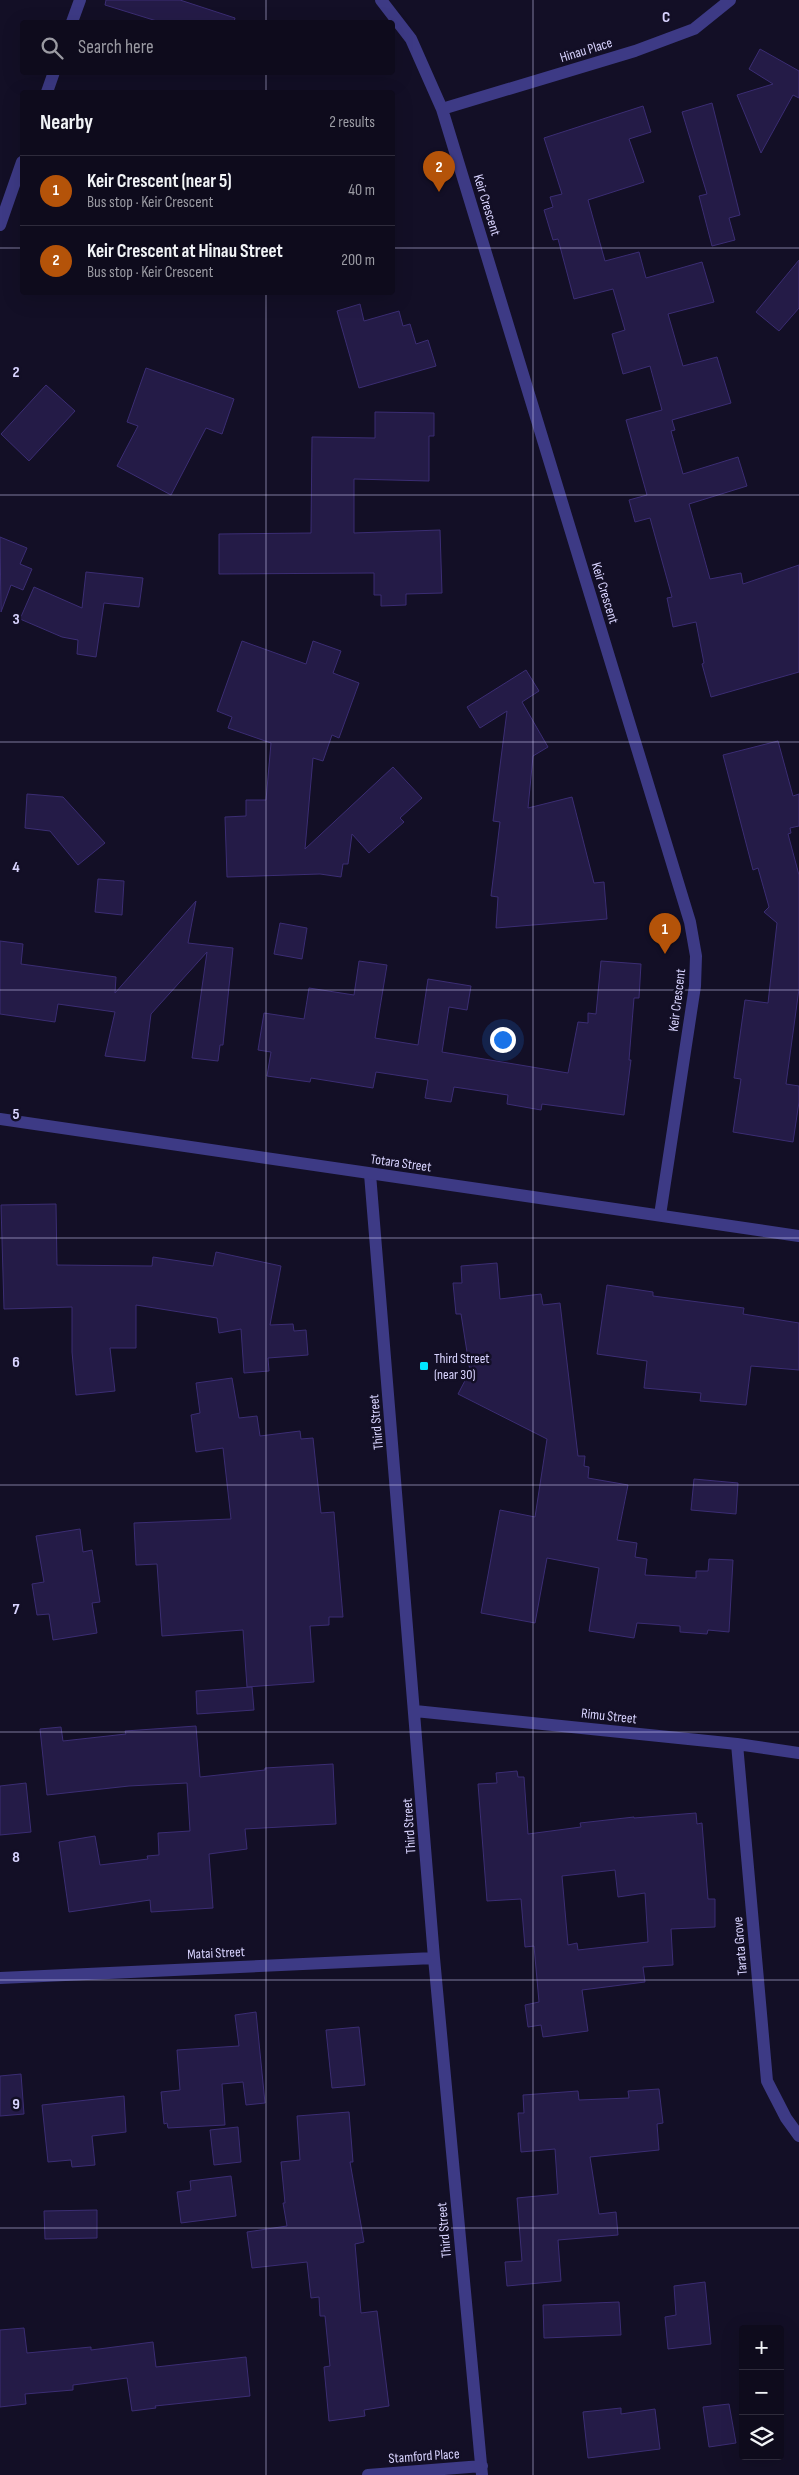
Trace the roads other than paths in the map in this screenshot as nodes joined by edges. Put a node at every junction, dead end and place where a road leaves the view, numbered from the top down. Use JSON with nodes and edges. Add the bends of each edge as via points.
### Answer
{"nodes":[{"id":1,"x":80,"y":0,"type":"edge"},
{"id":2,"x":381,"y":0,"type":"edge"},
{"id":3,"x":730,"y":0,"type":"edge"},
{"id":4,"x":73,"y":20,"type":"edge"},
{"id":5,"x":53,"y":75,"type":"edge"},
{"id":6,"x":48,"y":90,"type":"edge"},
{"id":7,"x":442,"y":109,"type":"junction"},
{"id":8,"x":20,"y":168,"type":"edge"},
{"id":9,"x":0,"y":225,"type":"edge"},
{"id":10,"x":0,"y":1119,"type":"edge"},
{"id":11,"x":370,"y":1174,"type":"junction"},
{"id":12,"x":660,"y":1215,"type":"junction"},
{"id":13,"x":799,"y":1236,"type":"edge"},
{"id":14,"x":416,"y":1711,"type":"junction"},
{"id":15,"x":737,"y":1744,"type":"junction"},
{"id":16,"x":799,"y":1753,"type":"edge"},
{"id":17,"x":434,"y":1958,"type":"junction"},
{"id":18,"x":0,"y":1978,"type":"edge"},
{"id":19,"x":799,"y":2136,"type":"edge"},
{"id":20,"x":482,"y":2471,"type":"edge"},
{"id":21,"x":368,"y":2475,"type":"edge"}],
"edges":[{"from":1,"to":4,"type":"street"},
{"from":2,"to":7,"type":"street","name":"Keir Crescent","via":[[411,39]]},
{"from":3,"to":7,"type":"street","name":"Hinau Place","via":[[694,29],[635,51]]},
{"from":5,"to":6,"type":"street"},
{"from":7,"to":12,"type":"street","name":"Keir Crescent","via":[[690,922],[696,956],[695,986]]},
{"from":8,"to":9,"type":"street"},
{"from":10,"to":11,"type":"street","name":"Totara Street"},
{"from":11,"to":12,"type":"street","name":"Totara Street"},
{"from":11,"to":14,"type":"street","name":"Third Street"},
{"from":12,"to":13,"type":"street","name":"Totara Street"},
{"from":14,"to":15,"type":"street","name":"Rimu Street"},
{"from":14,"to":17,"type":"street","name":"Third Street"},
{"from":15,"to":16,"type":"street","name":"Rimu Street"},
{"from":15,"to":19,"type":"street","name":"Tarata Grove","via":[[767,2081]]},
{"from":17,"to":18,"type":"street","name":"Matai Street"},
{"from":17,"to":20,"type":"street","name":"Third Street"},
{"from":20,"to":21,"type":"street","name":"Stamford Place"}]}
